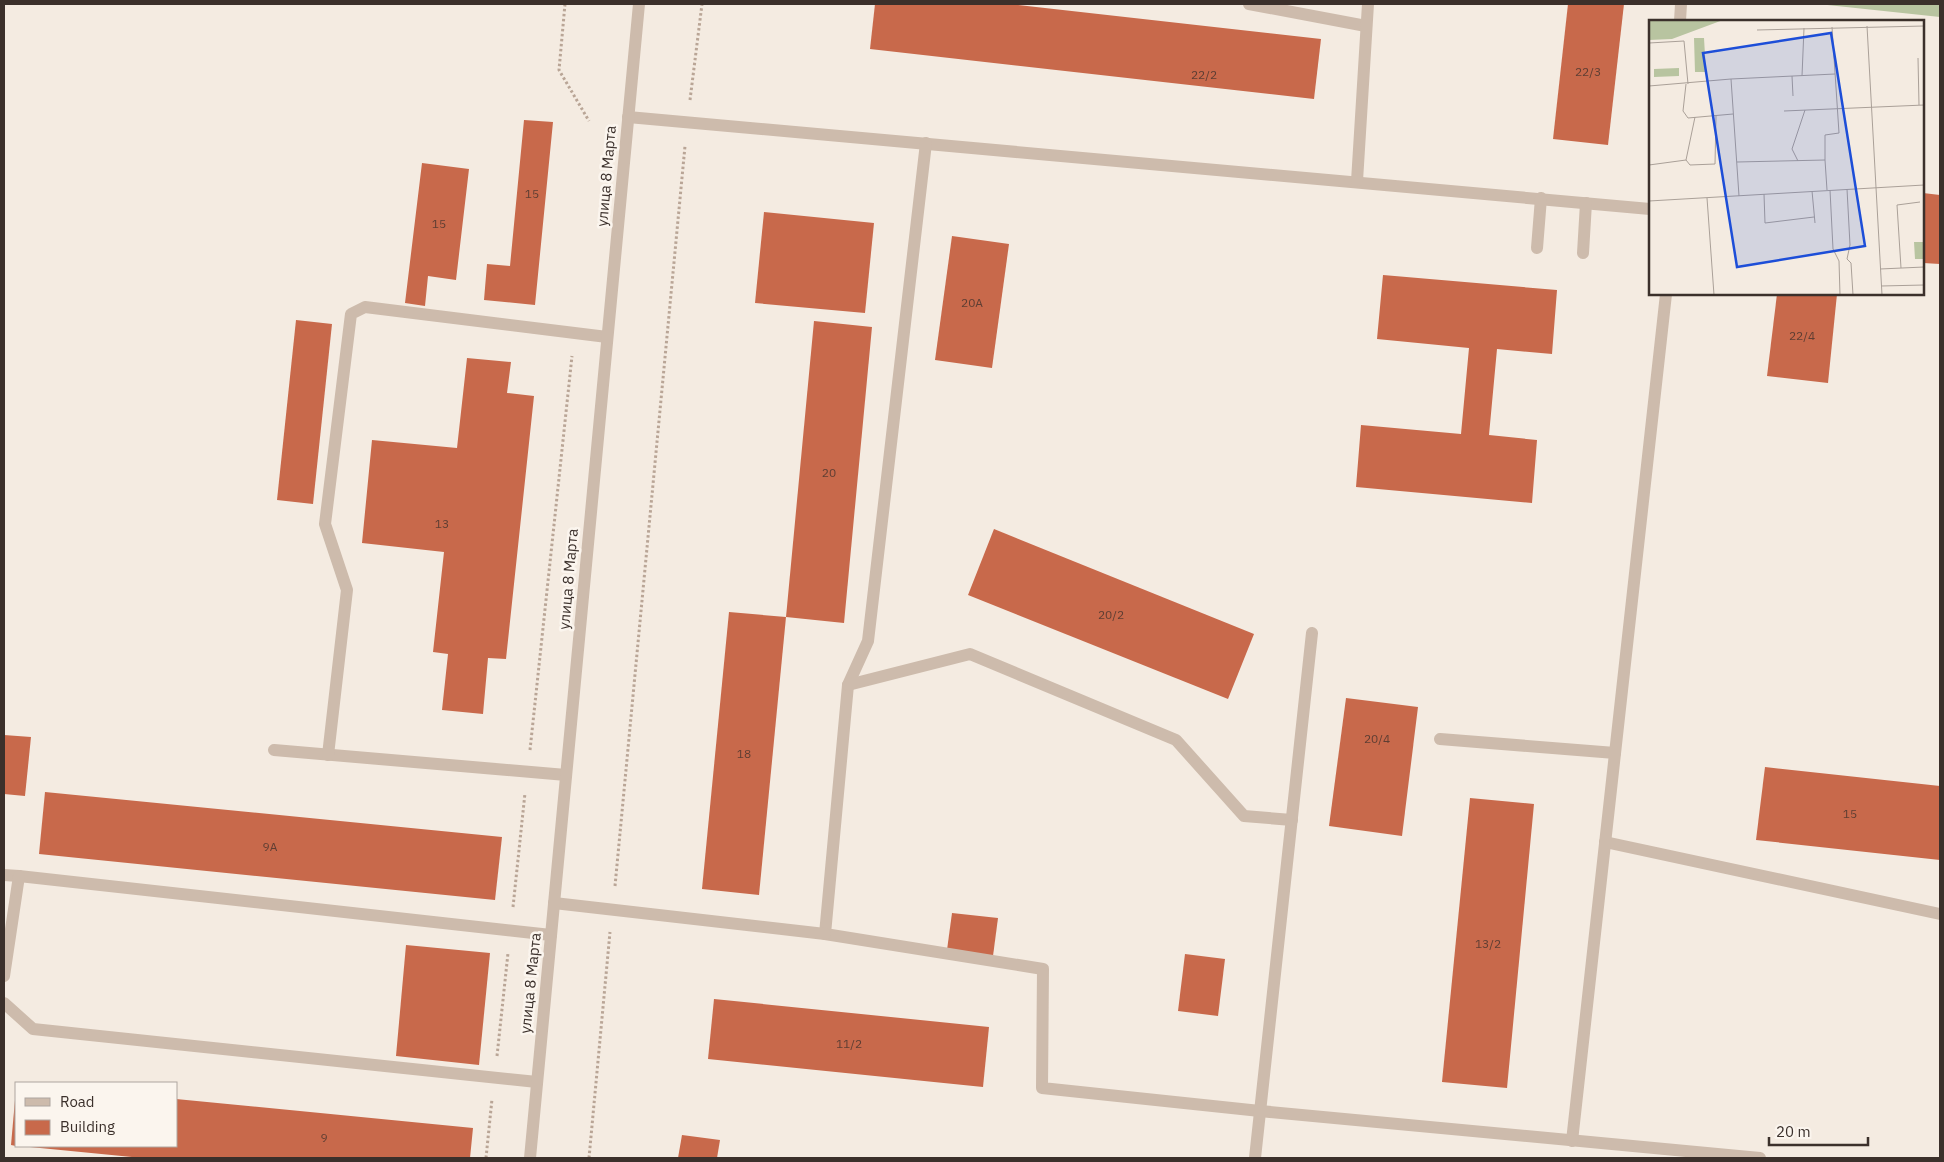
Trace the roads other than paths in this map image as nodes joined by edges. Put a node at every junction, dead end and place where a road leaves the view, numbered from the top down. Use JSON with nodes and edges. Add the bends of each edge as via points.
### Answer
{"nodes":[{"id":1,"x":639,"y":4,"type":"edge"},
{"id":2,"x":1249,"y":4,"type":"edge"},
{"id":3,"x":1368,"y":4,"type":"edge"},
{"id":4,"x":1681,"y":4,"type":"edge"},
{"id":5,"x":1680,"y":20,"type":"edge"},
{"id":6,"x":1366,"y":26,"type":"junction"},
{"id":7,"x":628,"y":117,"type":"junction"},
{"id":8,"x":926,"y":143,"type":"junction"},
{"id":9,"x":1357,"y":181,"type":"junction"},
{"id":10,"x":1541,"y":198,"type":"junction"},
{"id":11,"x":1586,"y":203,"type":"junction"},
{"id":12,"x":1649,"y":209,"type":"edge"},
{"id":13,"x":1537,"y":248,"type":"dead end"},
{"id":14,"x":1583,"y":253,"type":"dead end"},
{"id":15,"x":1666,"y":295,"type":"edge"},
{"id":16,"x":608,"y":337,"type":"junction"},
{"id":17,"x":1312,"y":632,"type":"dead end"},
{"id":18,"x":848,"y":685,"type":"junction"},
{"id":19,"x":1440,"y":739,"type":"dead end"},
{"id":20,"x":274,"y":750,"type":"dead end"},
{"id":21,"x":1615,"y":753,"type":"junction"},
{"id":22,"x":328,"y":755,"type":"junction"},
{"id":23,"x":566,"y":775,"type":"junction"},
{"id":24,"x":1292,"y":820,"type":"junction"},
{"id":25,"x":1605,"y":842,"type":"junction"},
{"id":26,"x":4,"y":875,"type":"edge"},
{"id":27,"x":19,"y":876,"type":"junction"},
{"id":28,"x":554,"y":903,"type":"junction"},
{"id":29,"x":1940,"y":914,"type":"edge"},
{"id":30,"x":825,"y":934,"type":"junction"},
{"id":31,"x":551,"y":935,"type":"junction"},
{"id":32,"x":4,"y":976,"type":"edge"},
{"id":33,"x":4,"y":1003,"type":"edge"},
{"id":34,"x":537,"y":1082,"type":"junction"},
{"id":35,"x":1260,"y":1112,"type":"junction"},
{"id":36,"x":1572,"y":1141,"type":"junction"},
{"id":37,"x":530,"y":1158,"type":"edge"},
{"id":38,"x":1255,"y":1158,"type":"edge"},
{"id":39,"x":1760,"y":1158,"type":"edge"}],
"edges":[{"from":1,"to":7,"type":"street","name":"улица 8 Марта"},
{"from":2,"to":6,"type":"street"},
{"from":3,"to":6,"type":"street"},
{"from":4,"to":5,"type":"street"},
{"from":6,"to":9,"type":"street"},
{"from":7,"to":8,"type":"street"},
{"from":7,"to":16,"type":"street","name":"улица 8 Марта"},
{"from":8,"to":9,"type":"street"},
{"from":8,"to":18,"type":"street","via":[[868,641]]},
{"from":9,"to":10,"type":"street"},
{"from":10,"to":11,"type":"street"},
{"from":10,"to":13,"type":"street"},
{"from":11,"to":12,"type":"street"},
{"from":11,"to":14,"type":"street"},
{"from":15,"to":21,"type":"street"},
{"from":16,"to":22,"type":"street","via":[[365,307],[351,314],[324,524],[347,590]]},
{"from":16,"to":23,"type":"street","name":"улица 8 Марта"},
{"from":17,"to":24,"type":"street"},
{"from":18,"to":24,"type":"street","via":[[970,654],[1176,740],[1244,816]]},
{"from":18,"to":30,"type":"street"},
{"from":19,"to":21,"type":"street"},
{"from":20,"to":22,"type":"street"},
{"from":21,"to":25,"type":"street"},
{"from":22,"to":23,"type":"street"},
{"from":23,"to":28,"type":"street","name":"улица 8 Марта"},
{"from":24,"to":35,"type":"street"},
{"from":25,"to":29,"type":"street"},
{"from":25,"to":36,"type":"street"},
{"from":26,"to":27,"type":"street"},
{"from":27,"to":31,"type":"street"},
{"from":27,"to":32,"type":"street"},
{"from":28,"to":30,"type":"street"},
{"from":28,"to":31,"type":"street","name":"улица 8 Марта"},
{"from":30,"to":35,"type":"street","via":[[1043,969],[1042,1088]]},
{"from":31,"to":34,"type":"street","name":"улица 8 Марта"},
{"from":33,"to":34,"type":"street","via":[[34,1029]]},
{"from":34,"to":37,"type":"street","name":"улица 8 Марта"},
{"from":35,"to":36,"type":"street"},
{"from":35,"to":38,"type":"street"},
{"from":36,"to":39,"type":"street"}]}
